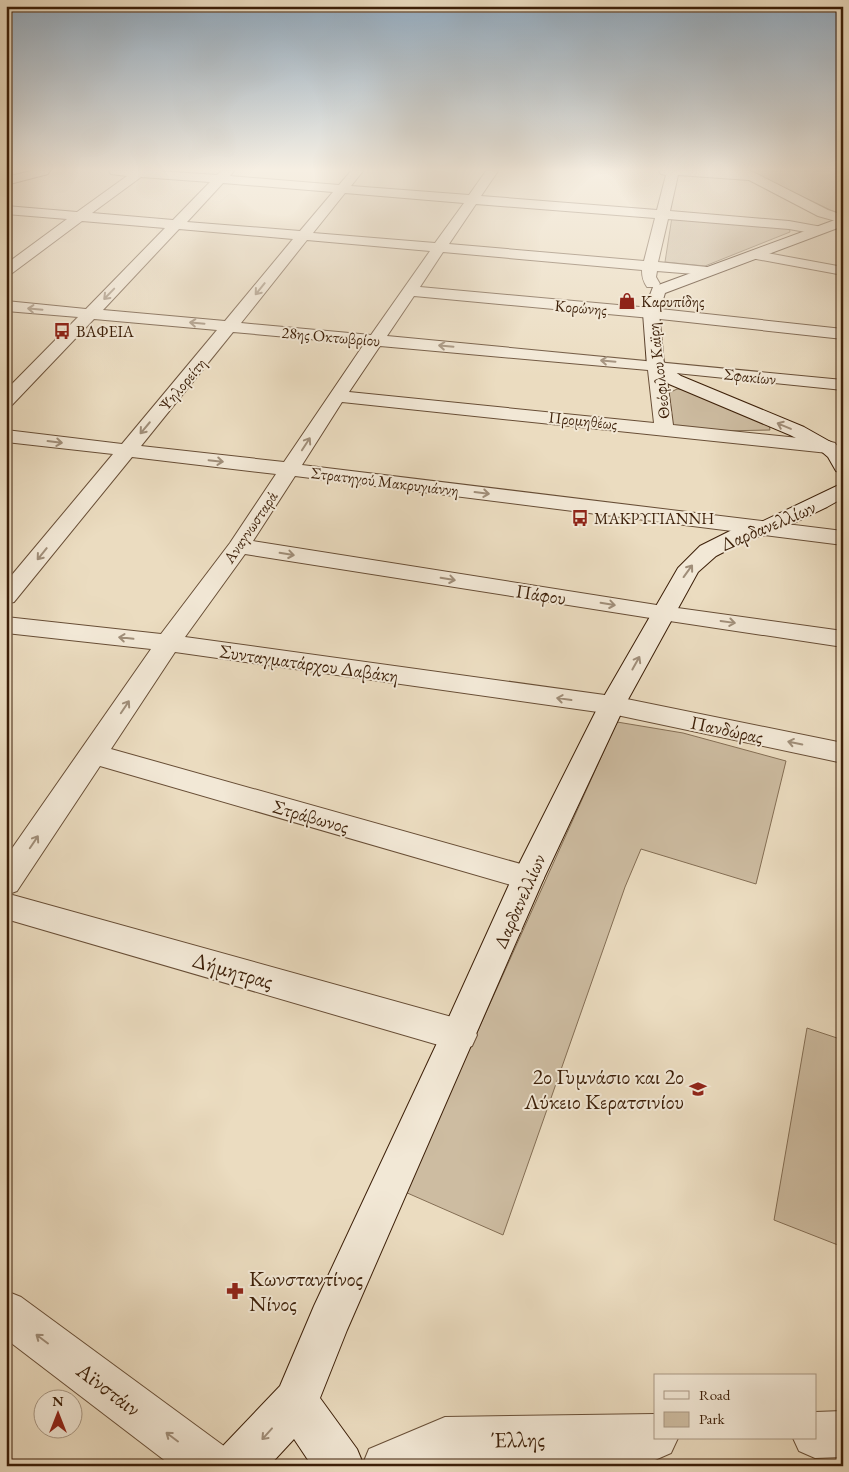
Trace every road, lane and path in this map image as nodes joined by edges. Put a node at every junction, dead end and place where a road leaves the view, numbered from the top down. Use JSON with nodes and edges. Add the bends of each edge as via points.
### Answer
{"nodes":[{"id":1,"x":48,"y":240,"type":"edge"},
{"id":2,"x":161,"y":240,"type":"edge"},
{"id":3,"x":299,"y":240,"type":"edge"},
{"id":4,"x":344,"y":240,"type":"edge"},
{"id":5,"x":445,"y":240,"type":"edge"},
{"id":6,"x":656,"y":240,"type":"edge"},
{"id":7,"x":793,"y":240,"type":"edge"},
{"id":8,"x":440,"y":248,"type":"junction"},
{"id":9,"x":756,"y":255,"type":"junction"},
{"id":10,"x":650,"y":266,"type":"junction"},
{"id":11,"x":6,"y":271,"type":"edge"},
{"id":12,"x":707,"y":271,"type":"junction"},
{"id":13,"x":843,"y":271,"type":"edge"},
{"id":14,"x":658,"y":290,"type":"junction"},
{"id":15,"x":409,"y":291,"type":"junction"},
{"id":16,"x":6,"y":306,"type":"edge"},
{"id":17,"x":651,"y":313,"type":"junction"},
{"id":18,"x":90,"y":314,"type":"junction"},
{"id":19,"x":230,"y":326,"type":"junction"},
{"id":20,"x":843,"y":334,"type":"edge"},
{"id":21,"x":376,"y":340,"type":"junction"},
{"id":22,"x":656,"y":366,"type":"junction"},
{"id":23,"x":843,"y":385,"type":"edge"},
{"id":24,"x":337,"y":396,"type":"junction"},
{"id":25,"x":6,"y":401,"type":"edge"},
{"id":26,"x":664,"y":428,"type":"junction"},
{"id":27,"x":6,"y":436,"type":"edge"},
{"id":28,"x":828,"y":446,"type":"junction"},
{"id":29,"x":126,"y":451,"type":"junction"},
{"id":30,"x":843,"y":467,"type":"edge"},
{"id":31,"x":290,"y":469,"type":"junction"},
{"id":32,"x":843,"y":489,"type":"edge"},
{"id":33,"x":762,"y":529,"type":"junction"},
{"id":34,"x":843,"y":538,"type":"edge"},
{"id":35,"x":239,"y":546,"type":"junction"},
{"id":36,"x":6,"y":597,"type":"edge"},
{"id":37,"x":663,"y":613,"type":"junction"},
{"id":38,"x":6,"y":625,"type":"edge"},
{"id":39,"x":843,"y":639,"type":"edge"},
{"id":40,"x":168,"y":643,"type":"junction"},
{"id":41,"x":612,"y":705,"type":"junction"},
{"id":42,"x":843,"y":753,"type":"edge"},
{"id":43,"x":94,"y":754,"type":"junction"},
{"id":44,"x":528,"y":878,"type":"junction"},
{"id":45,"x":6,"y":882,"type":"edge"},
{"id":46,"x":6,"y":906,"type":"edge"},
{"id":47,"x":459,"y":1035,"type":"junction"},
{"id":48,"x":6,"y":1312,"type":"edge"},
{"id":49,"x":296,"y":1402,"type":"junction"},
{"id":50,"x":843,"y":1434,"type":"edge"},
{"id":51,"x":816,"y":1435,"type":"edge"},
{"id":52,"x":654,"y":1437,"type":"edge"},
{"id":53,"x":211,"y":1466,"type":"edge"},
{"id":54,"x":238,"y":1466,"type":"edge"},
{"id":55,"x":340,"y":1466,"type":"edge"},
{"id":56,"x":386,"y":1466,"type":"edge"}],
"edges":[{"from":1,"to":11,"type":"street"},
{"from":2,"to":18,"type":"street","one_way":true},
{"from":3,"to":19,"type":"street","name":"Ψηλορείτη","one_way":true},
{"from":4,"to":8,"type":"street"},
{"from":5,"to":8,"type":"street","name":"Αναγνωσταρά"},
{"from":6,"to":10,"type":"street"},
{"from":7,"to":9,"type":"street"},
{"from":8,"to":10,"type":"street"},
{"from":8,"to":15,"type":"street","name":"Αναγνωσταρά"},
{"from":9,"to":12,"type":"street"},
{"from":9,"to":13,"type":"street"},
{"from":10,"to":12,"type":"street"},
{"from":10,"to":14,"type":"street","via":[[649,277]]},
{"from":12,"to":14,"type":"street"},
{"from":14,"to":17,"type":"street","name":"Θεόφιλου Καϊρη"},
{"from":15,"to":17,"type":"street","name":"Κορώνης"},
{"from":15,"to":21,"type":"street","name":"Αναγνωσταρά"},
{"from":18,"to":16,"type":"street","name":"28ης Οκτωβρίου","one_way":true},
{"from":17,"to":20,"type":"street","name":"Κορώνης"},
{"from":17,"to":22,"type":"street","name":"Θεόφιλου Καϊρη"},
{"from":19,"to":18,"type":"street","name":"28ης Οκτωβρίου","one_way":true},
{"from":18,"to":25,"type":"street"},
{"from":19,"to":21,"type":"street","name":"28ης Οκτωβρίου"},
{"from":19,"to":29,"type":"street","name":"Ψηλορείτη","one_way":true},
{"from":22,"to":21,"type":"street","name":"28ης Οκτωβρίου","one_way":true},
{"from":21,"to":24,"type":"street","name":"Αναγνωσταρά"},
{"from":22,"to":23,"type":"street","name":"Σφακίων"},
{"from":22,"to":26,"type":"street","name":"Θεόφιλου Καϊρη"},
{"from":28,"to":22,"type":"street","one_way":true,"via":[[675,380]]},
{"from":24,"to":26,"type":"street","name":"Προμηθέως"},
{"from":31,"to":24,"type":"street","name":"Αναγνωσταρά","one_way":true},
{"from":26,"to":28,"type":"street","name":"Προμηθέως"},
{"from":27,"to":29,"type":"street","name":"Στρατηγού Μακρυγιάννη","one_way":true},
{"from":28,"to":30,"type":"street","via":[[837,454]]},
{"from":29,"to":31,"type":"street","name":"Στρατηγού Μακρυγιάννη","one_way":true},
{"from":29,"to":36,"type":"street","name":"Ψηλορείτη","one_way":true},
{"from":31,"to":33,"type":"street","name":"Στρατηγού Μακρυγιάννη","one_way":true},
{"from":31,"to":35,"type":"street","name":"Αναγνωσταρά"},
{"from":32,"to":33,"type":"street","name":"Δαρδανελλίων"},
{"from":33,"to":34,"type":"street","name":"Στρατηγού Μακρυγιάννη"},
{"from":37,"to":33,"type":"street","name":"Δαρδανελλίων","one_way":true,"via":[[689,568],[708,551],[744,533]]},
{"from":35,"to":37,"type":"street","name":"Πάφου","one_way":true},
{"from":35,"to":40,"type":"street","name":"Αναγνωσταρά"},
{"from":37,"to":39,"type":"street","name":"Πάφου","one_way":true},
{"from":41,"to":37,"type":"street","name":"Δαρδανελλίων","one_way":true},
{"from":40,"to":38,"type":"street","name":"Συνταγματάρχου Δαβάκη","one_way":true},
{"from":41,"to":40,"type":"street","name":"Συνταγματάρχου Δαβάκη","one_way":true},
{"from":43,"to":40,"type":"street","name":"Αναγνωσταρά","one_way":true},
{"from":42,"to":41,"type":"street","name":"Πανδώρας","one_way":true},
{"from":41,"to":44,"type":"street","name":"Δαρδανελλίων"},
{"from":43,"to":44,"type":"street","name":"Στράβωνος"},
{"from":45,"to":43,"type":"street","name":"Αναγνωσταρά","one_way":true},
{"from":44,"to":47,"type":"street","name":"Δαρδανελλίων"},
{"from":46,"to":47,"type":"street","name":"Δήμητρας"},
{"from":47,"to":49,"type":"street","name":"Δαρδανελλίων","via":[[329,1321]]},
{"from":53,"to":48,"type":"street","name":"Αϊνστάιν","one_way":true},
{"from":49,"to":54,"type":"street","one_way":true},
{"from":49,"to":55,"type":"street"},
{"from":50,"to":51,"type":"street"},
{"from":52,"to":56,"type":"street","name":"Έλλης","via":[[445,1440]]}]}
